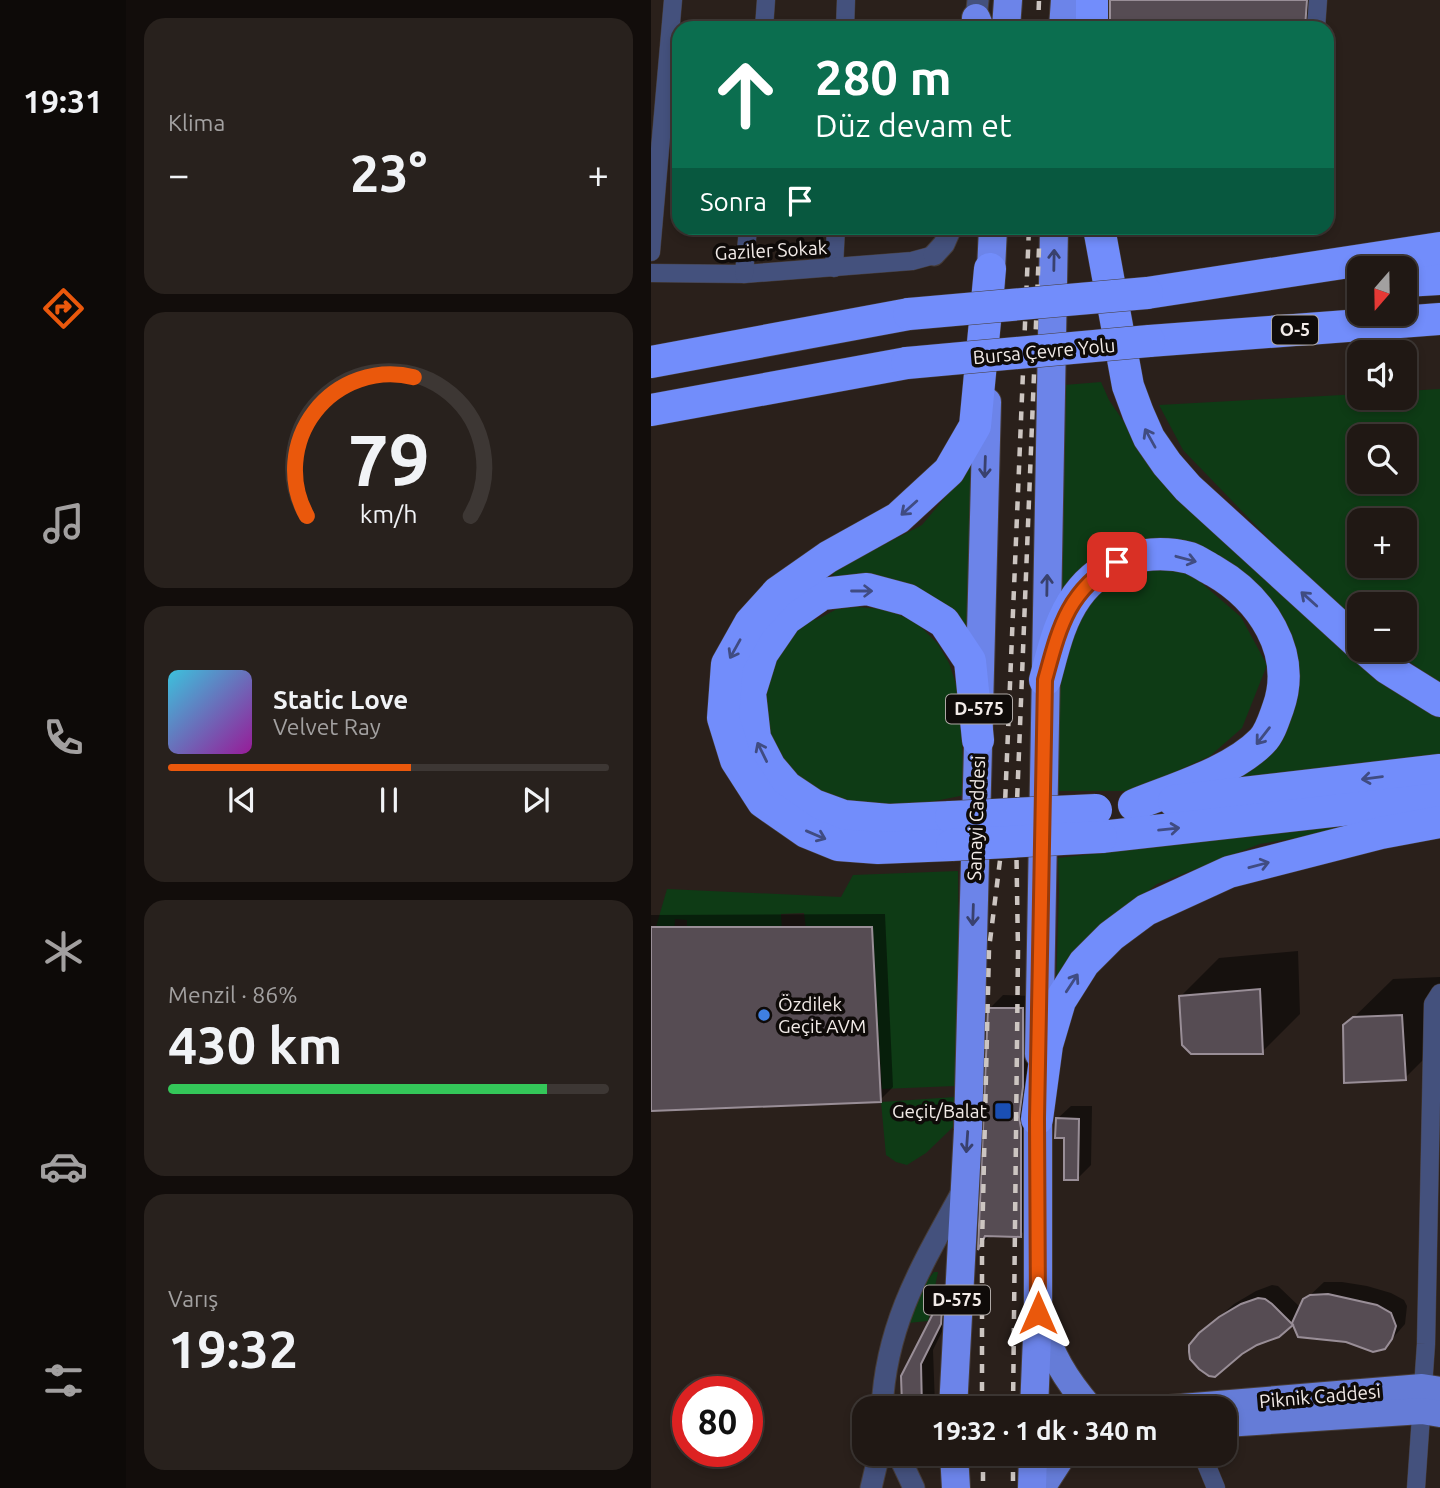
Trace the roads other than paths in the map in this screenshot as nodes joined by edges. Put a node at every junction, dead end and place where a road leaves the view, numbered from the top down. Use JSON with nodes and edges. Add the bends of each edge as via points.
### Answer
{"nodes":[{"id":1,"x":673,"y":0,"type":"edge"},
{"id":2,"x":766,"y":0,"type":"edge"},
{"id":3,"x":846,"y":0,"type":"edge"},
{"id":4,"x":1008,"y":0,"type":"edge"},
{"id":5,"x":1065,"y":0,"type":"edge"},
{"id":6,"x":1092,"y":0,"type":"edge"},
{"id":7,"x":1318,"y":0,"type":"edge"},
{"id":8,"x":764,"y":21,"type":"edge"},
{"id":9,"x":845,"y":21,"type":"edge"},
{"id":10,"x":1006,"y":21,"type":"edge"},
{"id":11,"x":1064,"y":21,"type":"edge"},
{"id":12,"x":1092,"y":21,"type":"edge"},
{"id":13,"x":1316,"y":21,"type":"edge"},
{"id":14,"x":747,"y":235,"type":"edge"},
{"id":15,"x":836,"y":235,"type":"edge"},
{"id":16,"x":948,"y":235,"type":"edge"},
{"id":17,"x":992,"y":235,"type":"edge"},
{"id":18,"x":1055,"y":235,"type":"edge"},
{"id":19,"x":1100,"y":235,"type":"edge"},
{"id":20,"x":1440,"y":248,"type":"edge"},
{"id":21,"x":651,"y":252,"type":"edge"},
{"id":22,"x":934,"y":255,"type":"joint"},
{"id":23,"x":834,"y":268,"type":"junction"},
{"id":24,"x":990,"y":269,"type":"junction"},
{"id":25,"x":651,"y":273,"type":"edge"},
{"id":26,"x":744,"y":274,"type":"junction"},
{"id":27,"x":1440,"y":279,"type":"edge"},
{"id":28,"x":1417,"y":280,"type":"edge"},
{"id":29,"x":1347,"y":284,"type":"edge"},
{"id":30,"x":1147,"y":293,"type":"junction"},
{"id":31,"x":1440,"y":319,"type":"edge"},
{"id":32,"x":1440,"y":337,"type":"edge"},
{"id":33,"x":1149,"y":341,"type":"junction"},
{"id":34,"x":651,"y":362,"type":"edge"},
{"id":35,"x":651,"y":410,"type":"edge"},
{"id":36,"x":1347,"y":633,"type":"edge"},
{"id":37,"x":1380,"y":662,"type":"edge"},
{"id":38,"x":1045,"y":680,"type":"junction"},
{"id":39,"x":1440,"y":701,"type":"edge"},
{"id":40,"x":978,"y":740,"type":"junction"},
{"id":41,"x":1440,"y":770,"type":"edge"},
{"id":42,"x":1440,"y":799,"type":"edge"},
{"id":43,"x":1134,"y":805,"type":"junction"},
{"id":44,"x":1440,"y":822,"type":"edge"},
{"id":45,"x":1099,"y":823,"type":"junction"},
{"id":46,"x":951,"y":831,"type":"junction"},
{"id":47,"x":1438,"y":1001,"type":"edge"},
{"id":48,"x":1037,"y":1119,"type":"junction"},
{"id":49,"x":963,"y":1190,"type":"junction"},
{"id":50,"x":1038,"y":1313,"type":"junction"},
{"id":51,"x":883,"y":1396,"type":"edge"},
{"id":52,"x":955,"y":1396,"type":"edge"},
{"id":53,"x":1035,"y":1396,"type":"edge"},
{"id":54,"x":1080,"y":1396,"type":"edge"},
{"id":55,"x":1431,"y":1401,"type":"edge"},
{"id":56,"x":1237,"y":1407,"type":"edge"},
{"id":57,"x":1237,"y":1423,"type":"edge"},
{"id":58,"x":876,"y":1466,"type":"edge"},
{"id":59,"x":904,"y":1466,"type":"edge"},
{"id":60,"x":955,"y":1466,"type":"edge"},
{"id":61,"x":1033,"y":1466,"type":"edge"},
{"id":62,"x":1056,"y":1466,"type":"edge"},
{"id":63,"x":1207,"y":1466,"type":"edge"},
{"id":64,"x":871,"y":1488,"type":"edge"},
{"id":65,"x":914,"y":1488,"type":"edge"},
{"id":66,"x":956,"y":1488,"type":"edge"},
{"id":67,"x":1032,"y":1488,"type":"edge"},
{"id":68,"x":1042,"y":1488,"type":"edge"},
{"id":69,"x":1216,"y":1488,"type":"edge"},
{"id":70,"x":1416,"y":1488,"type":"edge"}],
"edges":[{"from":1,"to":21,"type":"street"},
{"from":2,"to":8,"type":"street"},
{"from":3,"to":9,"type":"street"},
{"from":4,"to":10,"type":"highway"},
{"from":5,"to":11,"type":"highway"},
{"from":6,"to":12,"type":"highway"},
{"from":7,"to":13,"type":"street"},
{"from":14,"to":26,"type":"street"},
{"from":15,"to":23,"type":"street"},
{"from":16,"to":22,"type":"street"},
{"from":17,"to":24,"type":"highway","name":"Sanayi Caddesi","number":"D-575"},
{"from":38,"to":18,"type":"highway","one_way":true},
{"from":36,"to":19,"type":"highway","one_way":true,"via":[[1188,488],[1149,438],[1128,386]]},
{"from":20,"to":30,"type":"highway"},
{"from":22,"to":23,"type":"street","name":"Gaziler Sokak"},
{"from":23,"to":26,"type":"street","name":"Gaziler Sokak"},
{"from":24,"to":40,"type":"highway","name":"Sanayi Caddesi","number":"D-575","one_way":true},
{"from":24,"to":46,"type":"highway","one_way":true,"via":[[975,426],[949,471],[898,518],[828,557],[778,592],[750,623],[727,664],[723,718],[736,760],[763,802],[806,832],[838,845],[878,848]]},
{"from":25,"to":26,"type":"street","name":"Gaziler Sokak"},
{"from":27,"to":28,"type":"highway"},
{"from":29,"to":30,"type":"highway","number":"O-5"},
{"from":30,"to":34,"type":"highway","number":"O-5","bridge":true,"via":[[909,314]]},
{"from":31,"to":33,"type":"highway","name":"Bursa Çevre Yolu","number":"O-5"},
{"from":32,"to":33,"type":"highway"},
{"from":33,"to":35,"type":"highway","name":"Bursa Çevre Yolu","number":"O-5","bridge":true,"via":[[907,363]]},
{"from":37,"to":39,"type":"highway"},
{"from":38,"to":43,"type":"highway","one_way":true,"via":[[1060,625],[1076,597],[1097,574],[1117,562],[1140,555],[1192,559],[1226,578],[1256,604],[1283,657],[1281,700],[1262,741],[1223,769]]},
{"from":38,"to":48,"type":"highway"},
{"from":46,"to":40,"type":"highway","one_way":true,"via":[[844,816],[814,806],[787,787],[755,738],[750,693],[762,654],[786,619],[822,594],[867,589],[908,600],[944,622],[970,662]]},
{"from":40,"to":49,"type":"highway","name":"Sanayi Caddesi","number":"D-575","one_way":true},
{"from":41,"to":43,"type":"highway","one_way":true},
{"from":45,"to":42,"type":"highway","one_way":true},
{"from":43,"to":45,"type":"highway"},
{"from":48,"to":44,"type":"highway","one_way":true,"via":[[1047,1045],[1060,1001],[1084,963],[1146,910],[1229,873]]},
{"from":45,"to":46,"type":"highway","bridge":true},
{"from":47,"to":55,"type":"street","via":[[1426,1344]]},
{"from":48,"to":50,"type":"highway"},
{"from":49,"to":51,"type":"street","via":[[899,1316]]},
{"from":49,"to":52,"type":"highway","name":"Sanayi Caddesi","number":"D-575"},
{"from":50,"to":53,"type":"highway"},
{"from":50,"to":54,"type":"main road","via":[[1053,1357]]},
{"from":55,"to":56,"type":"main road","name":"Piknik Caddesi"},
{"from":55,"to":57,"type":"main road","name":"Piknik Caddesi"},
{"from":55,"to":70,"type":"street"},
{"from":58,"to":64,"type":"street"},
{"from":59,"to":65,"type":"street"},
{"from":60,"to":66,"type":"highway"},
{"from":61,"to":67,"type":"highway"},
{"from":62,"to":68,"type":"main road"},
{"from":63,"to":69,"type":"street"}]}
